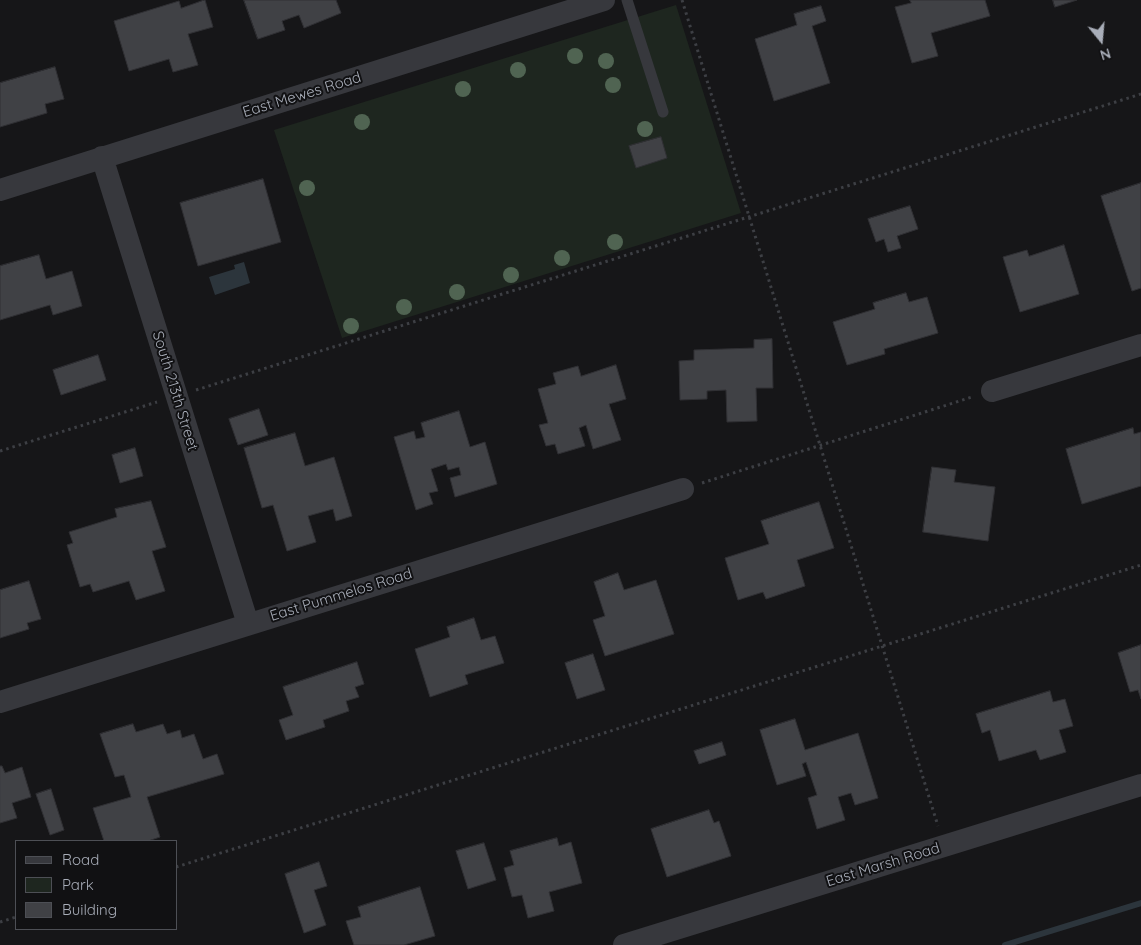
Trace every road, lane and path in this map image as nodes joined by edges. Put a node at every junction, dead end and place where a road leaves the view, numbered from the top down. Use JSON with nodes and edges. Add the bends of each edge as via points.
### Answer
{"nodes":[{"id":1,"x":604,"y":0,"type":"edge"},
{"id":2,"x":627,"y":0,"type":"edge"},
{"id":3,"x":682,"y":0,"type":"edge"},
{"id":4,"x":1141,"y":94,"type":"edge"},
{"id":5,"x":663,"y":112,"type":"dead end"},
{"id":6,"x":102,"y":157,"type":"junction"},
{"id":7,"x":0,"y":190,"type":"edge"},
{"id":8,"x":749,"y":216,"type":"junction"},
{"id":9,"x":1141,"y":345,"type":"edge"},
{"id":10,"x":992,"y":391,"type":"joint"},
{"id":11,"x":176,"y":396,"type":"junction"},
{"id":12,"x":820,"y":446,"type":"junction"},
{"id":13,"x":0,"y":451,"type":"edge"},
{"id":14,"x":682,"y":489,"type":"joint"},
{"id":15,"x":1141,"y":565,"type":"edge"},
{"id":16,"x":248,"y":624,"type":"junction"},
{"id":17,"x":882,"y":646,"type":"junction"},
{"id":18,"x":0,"y":702,"type":"edge"},
{"id":19,"x":1141,"y":785,"type":"edge"},
{"id":20,"x":944,"y":846,"type":"junction"},
{"id":21,"x":178,"y":866,"type":"edge"},
{"id":22,"x":15,"y":917,"type":"edge"},
{"id":23,"x":0,"y":922,"type":"edge"},
{"id":24,"x":624,"y":945,"type":"edge"}],
"edges":[{"from":1,"to":6,"type":"street","name":"East Mewes Road"},
{"from":2,"to":5,"type":"lane"},
{"from":3,"to":8,"type":"path"},
{"from":4,"to":8,"type":"path"},
{"from":6,"to":7,"type":"street","name":"East Mewes Road"},
{"from":6,"to":11,"type":"street","name":"South 213th Street"},
{"from":8,"to":11,"type":"path"},
{"from":8,"to":12,"type":"path"},
{"from":9,"to":10,"type":"street"},
{"from":10,"to":12,"type":"path"},
{"from":11,"to":13,"type":"path"},
{"from":11,"to":16,"type":"street","name":"South 213th Street"},
{"from":12,"to":14,"type":"path"},
{"from":12,"to":17,"type":"path"},
{"from":14,"to":16,"type":"street","name":"East Pummelos Road"},
{"from":15,"to":17,"type":"path"},
{"from":16,"to":18,"type":"street","name":"East Pummelos Road"},
{"from":17,"to":20,"type":"path"},
{"from":17,"to":21,"type":"path"},
{"from":19,"to":20,"type":"street","name":"East Marsh Road"},
{"from":20,"to":24,"type":"street","name":"East Marsh Road"},
{"from":22,"to":23,"type":"path"}]}
